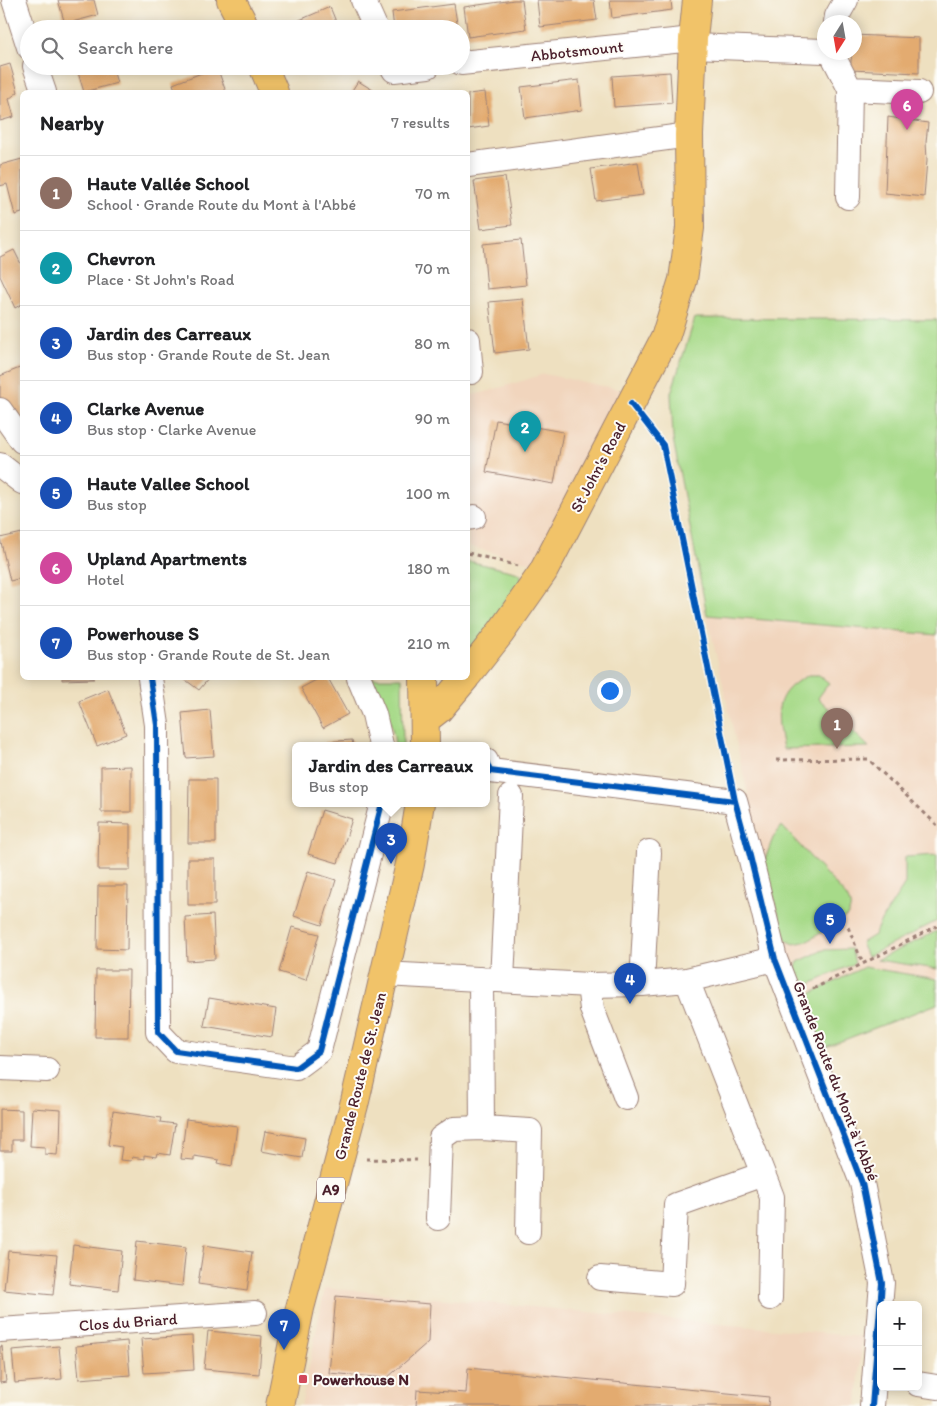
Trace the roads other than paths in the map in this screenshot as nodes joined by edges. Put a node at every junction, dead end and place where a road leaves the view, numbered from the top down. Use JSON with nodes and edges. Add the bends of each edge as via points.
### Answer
{"nodes":[{"id":1,"x":14,"y":0,"type":"edge"},
{"id":2,"x":231,"y":0,"type":"edge"},
{"id":3,"x":364,"y":0,"type":"edge"},
{"id":4,"x":697,"y":0,"type":"edge"},
{"id":5,"x":846,"y":0,"type":"edge"},
{"id":6,"x":838,"y":15,"type":"edge"},
{"id":7,"x":20,"y":20,"type":"edge"},
{"id":8,"x":241,"y":20,"type":"edge"},
{"id":9,"x":372,"y":20,"type":"edge"},
{"id":10,"x":693,"y":42,"type":"junction"},
{"id":11,"x":817,"y":51,"type":"edge"},
{"id":12,"x":835,"y":60,"type":"edge"},
{"id":13,"x":470,"y":62,"type":"edge"},
{"id":14,"x":38,"y":75,"type":"edge"},
{"id":15,"x":267,"y":75,"type":"edge"},
{"id":16,"x":850,"y":89,"type":"junction"},
{"id":17,"x":43,"y":90,"type":"edge"},
{"id":18,"x":273,"y":90,"type":"edge"},
{"id":19,"x":919,"y":92,"type":"dead end"},
{"id":20,"x":690,"y":135,"type":"junction"},
{"id":21,"x":470,"y":165,"type":"edge"},
{"id":22,"x":848,"y":197,"type":"dead end"},
{"id":23,"x":470,"y":361,"type":"edge"},
{"id":24,"x":471,"y":372,"type":"dead end"},
{"id":25,"x":0,"y":410,"type":"edge"},
{"id":26,"x":20,"y":438,"type":"edge"},
{"id":27,"x":0,"y":465,"type":"edge"},
{"id":28,"x":20,"y":480,"type":"edge"},
{"id":29,"x":470,"y":671,"type":"edge"},
{"id":30,"x":150,"y":680,"type":"edge"},
{"id":31,"x":360,"y":680,"type":"edge"},
{"id":32,"x":424,"y":680,"type":"edge"},
{"id":33,"x":463,"y":680,"type":"edge"},
{"id":34,"x":425,"y":732,"type":"edge"},
{"id":35,"x":380,"y":742,"type":"edge"},
{"id":36,"x":490,"y":771,"type":"edge"},
{"id":37,"x":511,"y":796,"type":"dead end"},
{"id":38,"x":381,"y":807,"type":"edge"},
{"id":39,"x":419,"y":807,"type":"edge"},
{"id":40,"x":649,"y":852,"type":"dead end"},
{"id":41,"x":775,"y":959,"type":"junction"},
{"id":42,"x":384,"y":974,"type":"junction"},
{"id":43,"x":492,"y":980,"type":"junction"},
{"id":44,"x":687,"y":980,"type":"junction"},
{"id":45,"x":642,"y":984,"type":"junction"},
{"id":46,"x":588,"y":985,"type":"junction"},
{"id":47,"x":0,"y":1068,"type":"edge"},
{"id":48,"x":47,"y":1070,"type":"dead end"},
{"id":49,"x":626,"y":1098,"type":"dead end"},
{"id":50,"x":482,"y":1128,"type":"junction"},
{"id":51,"x":763,"y":1174,"type":"junction"},
{"id":52,"x":438,"y":1218,"type":"dead end"},
{"id":53,"x":528,"y":1232,"type":"dead end"},
{"id":54,"x":600,"y":1278,"type":"dead end"},
{"id":55,"x":770,"y":1298,"type":"dead end"},
{"id":56,"x":255,"y":1313,"type":"dead end"},
{"id":57,"x":0,"y":1330,"type":"edge"},
{"id":58,"x":879,"y":1346,"type":"edge"},
{"id":59,"x":877,"y":1378,"type":"edge"},
{"id":60,"x":922,"y":1385,"type":"edge"},
{"id":61,"x":937,"y":1387,"type":"edge"},
{"id":62,"x":280,"y":1406,"type":"edge"},
{"id":63,"x":872,"y":1406,"type":"edge"}],
"edges":[{"from":1,"to":7,"type":"street"},
{"from":2,"to":8,"type":"main road"},
{"from":3,"to":9,"type":"street"},
{"from":4,"to":10,"type":"main road","name":"St John's Road"},
{"from":5,"to":6,"type":"street"},
{"from":10,"to":11,"type":"street","name":"Abbotsmount"},
{"from":10,"to":13,"type":"street","name":"Abbotsmount"},
{"from":10,"to":20,"type":"main road","name":"St John's Road"},
{"from":12,"to":16,"type":"street"},
{"from":14,"to":17,"type":"street"},
{"from":15,"to":18,"type":"main road"},
{"from":16,"to":19,"type":"street"},
{"from":16,"to":22,"type":"street"},
{"from":20,"to":21,"type":"street"},
{"from":20,"to":29,"type":"main road","name":"St John's Road","via":[[690,228],[683,280],[665,338],[543,572]]},
{"from":23,"to":24,"type":"street"},
{"from":25,"to":26,"type":"street"},
{"from":27,"to":28,"type":"street"},
{"from":30,"to":38,"type":"street","via":[[157,725],[158,1032],[176,1051],[296,1068],[319,1051]]},
{"from":31,"to":35,"type":"street","via":[[374,714]]},
{"from":32,"to":34,"type":"main road"},
{"from":33,"to":34,"type":"main road"},
{"from":36,"to":41,"type":"street","name":"Grande Route du Mont à l'Abbé","via":[[734,801]]},
{"from":37,"to":43,"type":"street"},
{"from":39,"to":42,"type":"main road","name":"Grande Route de St. Jean","number":"A9","via":[[410,864]]},
{"from":40,"to":45,"type":"street"},
{"from":41,"to":44,"type":"street"},
{"from":41,"to":58,"type":"street","name":"Grande Route du Mont à l'Abbé","via":[[862,1183],[882,1283]]},
{"from":42,"to":43,"type":"street"},
{"from":42,"to":62,"type":"main road","name":"Grande Route de St. Jean","number":"A9","via":[[355,1101],[300,1308]]},
{"from":43,"to":46,"type":"street"},
{"from":43,"to":50,"type":"street"},
{"from":44,"to":45,"type":"street"},
{"from":44,"to":51,"type":"street"},
{"from":45,"to":46,"type":"street"},
{"from":46,"to":49,"type":"street","via":[[592,1009]]},
{"from":47,"to":48,"type":"street"},
{"from":50,"to":52,"type":"street","via":[[454,1129],[441,1138]]},
{"from":50,"to":53,"type":"street","via":[[530,1132]]},
{"from":51,"to":54,"type":"street","via":[[676,1205],[672,1284]]},
{"from":51,"to":55,"type":"street","via":[[772,1197]]},
{"from":56,"to":57,"type":"street","name":"Clos du Briard"},
{"from":59,"to":63,"type":"street","name":"Grande Route du Mont à l'Abbé"},
{"from":60,"to":61,"type":"street"}]}
